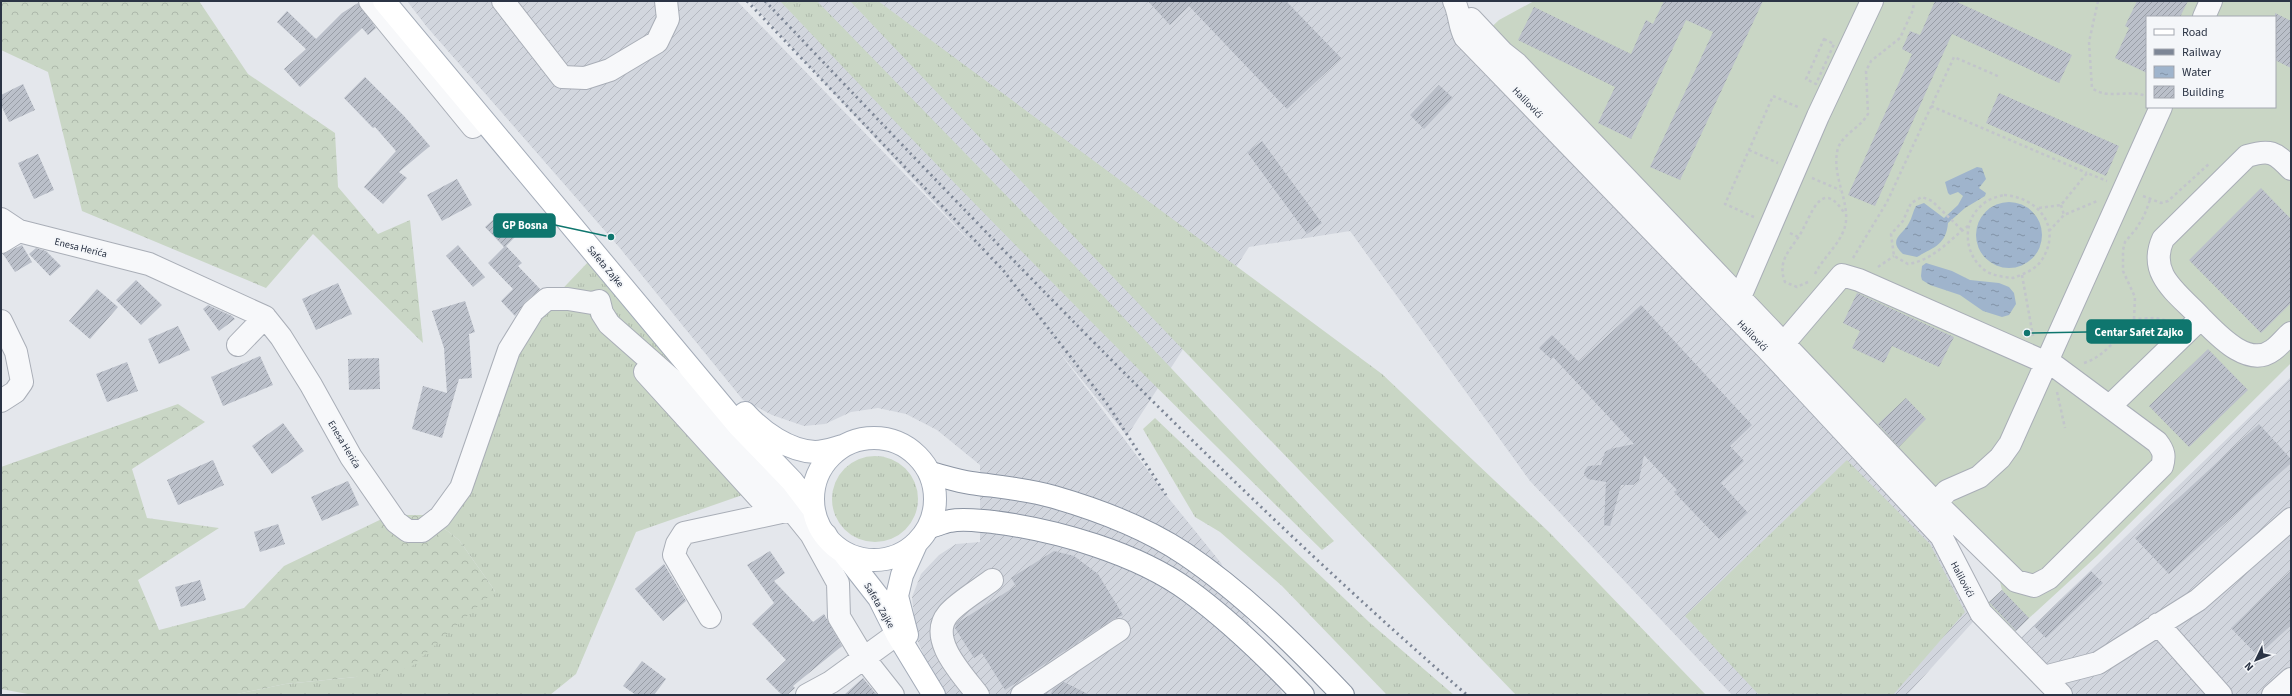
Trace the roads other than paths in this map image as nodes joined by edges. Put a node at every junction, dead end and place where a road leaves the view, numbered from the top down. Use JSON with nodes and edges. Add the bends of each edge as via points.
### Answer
{"nodes":[{"id":1,"x":370,"y":1,"type":"edge"},
{"id":2,"x":384,"y":1,"type":"edge"},
{"id":3,"x":398,"y":1,"type":"edge"},
{"id":4,"x":503,"y":1,"type":"edge"},
{"id":5,"x":666,"y":1,"type":"edge"},
{"id":6,"x":1454,"y":1,"type":"edge"},
{"id":7,"x":1872,"y":1,"type":"edge"},
{"id":8,"x":2212,"y":1,"type":"edge"},
{"id":9,"x":2204,"y":16,"type":"edge"},
{"id":10,"x":1466,"y":21,"type":"junction"},
{"id":11,"x":2161,"y":108,"type":"edge"},
{"id":12,"x":473,"y":127,"type":"dead end"},
{"id":13,"x":2291,"y":169,"type":"edge"},
{"id":14,"x":1,"y":219,"type":"edge"},
{"id":15,"x":19,"y":231,"type":"junction"},
{"id":16,"x":1,"y":242,"type":"edge"},
{"id":17,"x":622,"y":285,"type":"junction"},
{"id":18,"x":1740,"y":297,"type":"junction"},
{"id":19,"x":582,"y":300,"type":"junction"},
{"id":20,"x":265,"y":317,"type":"junction"},
{"id":21,"x":1,"y":321,"type":"edge"},
{"id":22,"x":2194,"y":324,"type":"junction"},
{"id":23,"x":2291,"y":333,"type":"edge"},
{"id":24,"x":1784,"y":343,"type":"junction"},
{"id":25,"x":238,"y":345,"type":"dead end"},
{"id":26,"x":2045,"y":362,"type":"junction"},
{"id":27,"x":1,"y":401,"type":"edge"},
{"id":28,"x":2110,"y":406,"type":"junction"},
{"id":29,"x":844,"y":446,"type":"junction"},
{"id":30,"x":930,"y":473,"type":"junction"},
{"id":31,"x":1936,"y":503,"type":"junction"},
{"id":32,"x":814,"y":510,"type":"junction"},
{"id":33,"x":783,"y":511,"type":"junction"},
{"id":34,"x":2291,"y":519,"type":"edge"},
{"id":35,"x":930,"y":527,"type":"junction"},
{"id":36,"x":818,"y":535,"type":"junction"},
{"id":37,"x":916,"y":544,"type":"junction"},
{"id":38,"x":843,"y":552,"type":"junction"},
{"id":39,"x":992,"y":580,"type":"dead end"},
{"id":40,"x":710,"y":617,"type":"dead end"},
{"id":41,"x":2158,"y":624,"type":"junction"},
{"id":42,"x":1119,"y":630,"type":"dead end"},
{"id":43,"x":897,"y":634,"type":"junction"},
{"id":44,"x":863,"y":657,"type":"junction"},
{"id":45,"x":914,"y":661,"type":"junction"},
{"id":46,"x":2044,"y":677,"type":"junction"},
{"id":47,"x":2291,"y":679,"type":"edge"},
{"id":48,"x":809,"y":695,"type":"edge"},
{"id":49,"x":892,"y":695,"type":"edge"},
{"id":50,"x":934,"y":695,"type":"edge"},
{"id":51,"x":978,"y":695,"type":"edge"},
{"id":52,"x":1022,"y":695,"type":"edge"},
{"id":53,"x":1303,"y":695,"type":"edge"},
{"id":54,"x":1343,"y":695,"type":"edge"},
{"id":55,"x":2061,"y":695,"type":"edge"},
{"id":56,"x":2221,"y":695,"type":"edge"},
{"id":57,"x":2274,"y":695,"type":"edge"}],
"edges":[{"from":1,"to":12,"type":"street"},
{"from":2,"to":17,"type":"main road","name":"Safeta Zajke"},
{"from":3,"to":29,"type":"main road","name":"Safeta Zajke","via":[[746,415],[770,435],[792,446],[816,452]]},
{"from":4,"to":5,"type":"street","via":[[562,77],[585,78],[610,70],[657,42],[668,19]]},
{"from":6,"to":10,"type":"street","name":"Halilovići"},
{"from":7,"to":18,"type":"street","via":[[1818,116]]},
{"from":8,"to":9,"type":"street"},
{"from":10,"to":18,"type":"street","via":[[1517,64]]},
{"from":10,"to":46,"type":"street","name":"Halilovići","via":[[1465,37],[1758,340],[1941,536],[1981,613]]},
{"from":11,"to":26,"type":"street"},
{"from":13,"to":22,"type":"street","via":[[2274,153],[2262,152],[2248,156],[2163,239],[2158,251],[2162,276]]},
{"from":14,"to":15,"type":"street","name":"Enesa Herića"},
{"from":15,"to":16,"type":"street"},
{"from":15,"to":20,"type":"street","name":"Enesa Herića","via":[[149,264]]},
{"from":17,"to":19,"type":"street"},
{"from":17,"to":32,"type":"main road","name":"Safeta Zajke","via":[[738,425],[792,481]]},
{"from":18,"to":24,"type":"street"},
{"from":19,"to":20,"type":"street","name":"Enesa Herića","via":[[548,299],[532,310],[509,350],[461,488],[440,517],[422,531],[408,531],[396,522],[351,457],[311,385]]},
{"from":19,"to":33,"type":"street","via":[[677,406]]},
{"from":20,"to":25,"type":"street"},
{"from":21,"to":27,"type":"street","via":[[16,352],[22,382],[15,392]]},
{"from":22,"to":23,"type":"street","via":[[2222,338],[2240,351],[2253,355],[2272,351]]},
{"from":22,"to":28,"type":"street"},
{"from":24,"to":26,"type":"street","via":[[1842,275]]},
{"from":24,"to":31,"type":"street"},
{"from":26,"to":28,"type":"street"},
{"from":26,"to":31,"type":"street","via":[[2018,427],[2000,458],[1979,477],[1947,491]]},
{"from":28,"to":31,"type":"street","via":[[2160,446],[2164,457],[2162,466],[2041,584],[2034,586],[2016,581]]},
{"from":29,"to":30,"type":"main road","name":"Safeta Zajke","via":[[862,439],[882,438],[902,445],[918,457]]},
{"from":29,"to":32,"type":"main road","name":"Safeta Zajke","via":[[833,454],[819,474],[813,498]]},
{"from":30,"to":35,"type":"main road","name":"Safeta Zajke","via":[[935,506]]},
{"from":30,"to":54,"type":"main road","via":[[969,483],[1052,496],[1159,539],[1185,554],[1241,598],[1307,658]]},
{"from":32,"to":36,"type":"main road","name":"Safeta Zajke","via":[[820,526]]},
{"from":33,"to":36,"type":"street"},
{"from":33,"to":40,"type":"street","via":[[684,533],[674,555]]},
{"from":34,"to":41,"type":"street","via":[[2198,600]]},
{"from":35,"to":37,"type":"main road","name":"Safeta Zajke"},
{"from":35,"to":53,"type":"main road","via":[[968,519],[1022,526],[1054,533],[1156,571],[1188,591],[1225,620]]},
{"from":36,"to":38,"type":"main road","name":"Safeta Zajke"},
{"from":36,"to":44,"type":"street","via":[[838,582],[839,618]]},
{"from":37,"to":38,"type":"main road","name":"Safeta Zajke","via":[[894,557],[881,559],[868,560]]},
{"from":37,"to":45,"type":"main road","name":"Safeta Zajke","via":[[902,575],[897,596]]},
{"from":38,"to":43,"type":"main road","name":"Safeta Zajke","via":[[879,598]]},
{"from":39,"to":51,"type":"street","via":[[948,614],[941,629],[943,646]]},
{"from":41,"to":46,"type":"street","via":[[2098,663]]},
{"from":41,"to":56,"type":"street"},
{"from":42,"to":52,"type":"street"},
{"from":43,"to":44,"type":"street"},
{"from":43,"to":45,"type":"main road","name":"Safeta Zajke"},
{"from":44,"to":48,"type":"street","via":[[831,682]]},
{"from":44,"to":49,"type":"street"},
{"from":45,"to":50,"type":"main road","name":"Safeta Zajke"},
{"from":46,"to":55,"type":"street","name":"Halilovići"},
{"from":47,"to":57,"type":"street"}]}
